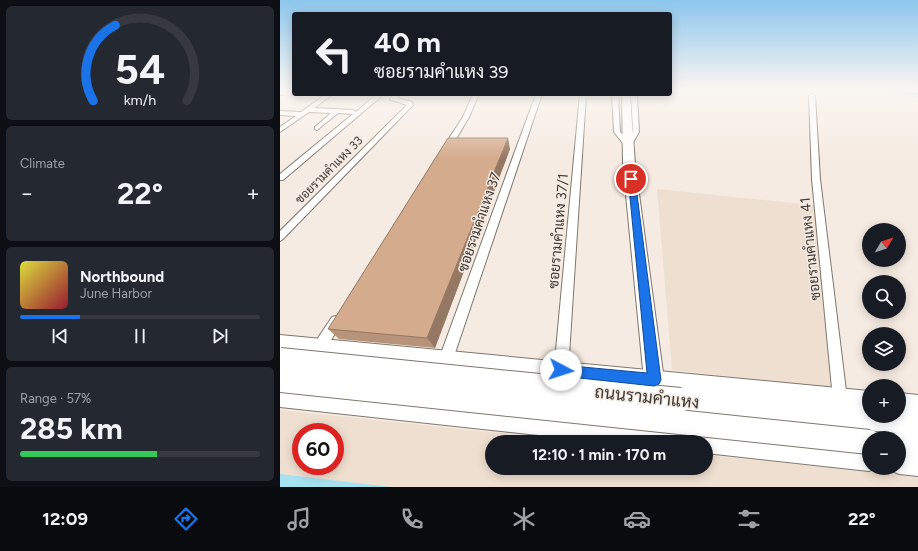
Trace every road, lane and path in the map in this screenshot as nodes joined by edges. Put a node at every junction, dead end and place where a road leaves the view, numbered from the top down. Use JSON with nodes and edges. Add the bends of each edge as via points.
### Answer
{"nodes":[{"id":1,"x":304,"y":113,"type":"edge"},
{"id":2,"x":336,"y":113,"type":"edge"},
{"id":3,"x":358,"y":113,"type":"edge"},
{"id":4,"x":402,"y":113,"type":"edge"},
{"id":5,"x":468,"y":113,"type":"edge"},
{"id":6,"x":532,"y":113,"type":"edge"},
{"id":7,"x":582,"y":113,"type":"edge"},
{"id":8,"x":616,"y":113,"type":"edge"},
{"id":9,"x":627,"y":113,"type":"edge"},
{"id":10,"x":635,"y":113,"type":"edge"},
{"id":11,"x":813,"y":113,"type":"edge"},
{"id":12,"x":282,"y":127,"type":"edge"},
{"id":13,"x":317,"y":128,"type":"dead end"},
{"id":14,"x":628,"y":144,"type":"junction"},
{"id":15,"x":440,"y":159,"type":"edge"},
{"id":16,"x":280,"y":178,"type":"edge"},
{"id":17,"x":280,"y":237,"type":"edge"},
{"id":18,"x":341,"y":314,"type":"edge"},
{"id":19,"x":280,"y":344,"type":"edge"},
{"id":20,"x":319,"y":348,"type":"junction"},
{"id":21,"x":446,"y":359,"type":"junction"},
{"id":22,"x":280,"y":360,"type":"edge"},
{"id":23,"x":561,"y":370,"type":"junction"},
{"id":24,"x":280,"y":380,"type":"edge"},
{"id":25,"x":654,"y":380,"type":"junction"},
{"id":26,"x":280,"y":396,"type":"edge"},
{"id":27,"x":840,"y":399,"type":"junction"},
{"id":28,"x":862,"y":401,"type":"edge"},
{"id":29,"x":906,"y":405,"type":"edge"},
{"id":30,"x":918,"y":406,"type":"edge"},
{"id":31,"x":918,"y":423,"type":"edge"},
{"id":32,"x":641,"y":435,"type":"edge"},
{"id":33,"x":659,"y":435,"type":"edge"},
{"id":34,"x":862,"y":441,"type":"edge"},
{"id":35,"x":713,"y":442,"type":"edge"},
{"id":36,"x":906,"y":445,"type":"edge"},
{"id":37,"x":918,"y":446,"type":"edge"},
{"id":38,"x":862,"y":457,"type":"edge"},
{"id":39,"x":906,"y":462,"type":"edge"},
{"id":40,"x":918,"y":463,"type":"edge"}],
"edges":[{"from":1,"to":12,"type":"street"},
{"from":2,"to":13,"type":"street"},
{"from":3,"to":16,"type":"street"},
{"from":4,"to":17,"type":"street","name":"ซอยรามคำแหง 33"},
{"from":5,"to":15,"type":"street"},
{"from":6,"to":21,"type":"street","name":"ซอยรามคำแหง 37"},
{"from":7,"to":23,"type":"street","name":"ซอยรามคำแหง 37/1"},
{"from":8,"to":14,"type":"street","via":[[617,132]]},
{"from":9,"to":14,"type":"main road"},
{"from":10,"to":14,"type":"street","via":[[636,132]]},
{"from":11,"to":27,"type":"street","name":"ซอยรามคำแหง 41","via":[[816,179]]},
{"from":14,"to":25,"type":"main road"},
{"from":18,"to":20,"type":"street"},
{"from":19,"to":20,"type":"main road","name":"ถนนรามคำแหง"},
{"from":20,"to":21,"type":"main road","name":"ถนนรามคำแหง"},
{"from":21,"to":23,"type":"main road","name":"ถนนรามคำแหง"},
{"from":22,"to":31,"type":"main road","name":"ถนนรามคำแหง","bridge":true},
{"from":23,"to":25,"type":"main road","name":"ถนนรามคำแหง"},
{"from":24,"to":34,"type":"main road","name":"ถนนรามคำแหง","bridge":true},
{"from":25,"to":27,"type":"main road","name":"ถนนรามคำแหง"},
{"from":25,"to":33,"type":"main road"},
{"from":26,"to":32,"type":"main road"},
{"from":27,"to":28,"type":"main road","name":"ถนนรามคำแหง"},
{"from":29,"to":30,"type":"main road"},
{"from":35,"to":38,"type":"main road"},
{"from":36,"to":37,"type":"main road"},
{"from":39,"to":40,"type":"main road"}]}
